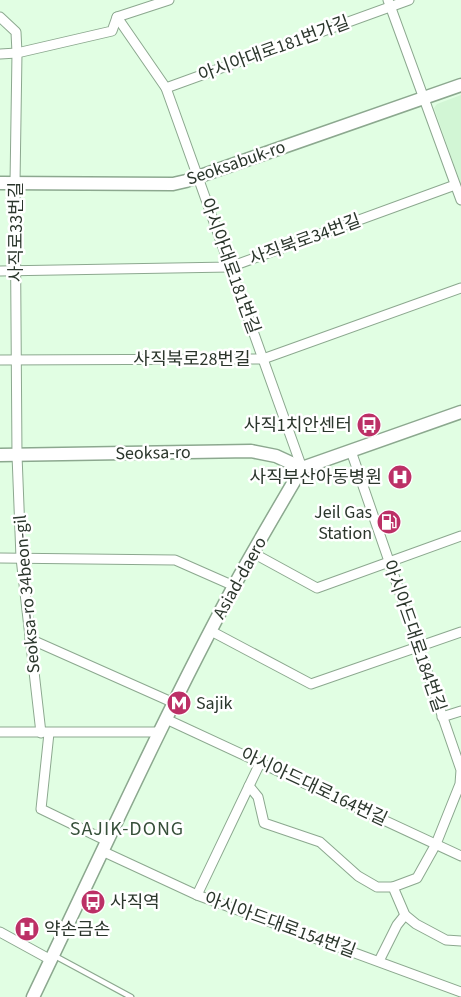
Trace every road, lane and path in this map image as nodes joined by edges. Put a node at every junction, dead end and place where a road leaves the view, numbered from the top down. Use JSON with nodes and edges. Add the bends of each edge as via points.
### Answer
{"nodes":[{"id":1,"x":169,"y":0,"type":"edge"},
{"id":2,"x":409,"y":0,"type":"edge"},
{"id":3,"x":389,"y":3,"type":"edge"},
{"id":4,"x":0,"y":17,"type":"edge"},
{"id":5,"x":117,"y":17,"type":"junction"},
{"id":6,"x":17,"y":53,"type":"junction"},
{"id":7,"x":0,"y":54,"type":"edge"},
{"id":8,"x":461,"y":85,"type":"edge"},
{"id":9,"x":166,"y":88,"type":"junction"},
{"id":10,"x":424,"y":98,"type":"junction"},
{"id":11,"x":198,"y":178,"type":"junction"},
{"id":12,"x":0,"y":183,"type":"edge"},
{"id":13,"x":15,"y":183,"type":"junction"},
{"id":14,"x":455,"y":185,"type":"junction"},
{"id":15,"x":461,"y":200,"type":"edge"},
{"id":16,"x":230,"y":267,"type":"junction"},
{"id":17,"x":0,"y":271,"type":"edge"},
{"id":18,"x":16,"y":271,"type":"junction"},
{"id":19,"x":461,"y":288,"type":"edge"},
{"id":20,"x":263,"y":359,"type":"junction"},
{"id":21,"x":0,"y":360,"type":"edge"},
{"id":22,"x":16,"y":360,"type":"junction"},
{"id":23,"x":461,"y":412,"type":"edge"},
{"id":24,"x":351,"y":451,"type":"junction"},
{"id":25,"x":0,"y":455,"type":"edge"},
{"id":26,"x":17,"y":455,"type":"junction"},
{"id":27,"x":302,"y":468,"type":"junction"},
{"id":28,"x":461,"y":536,"type":"edge"},
{"id":29,"x":252,"y":552,"type":"junction"},
{"id":30,"x":0,"y":558,"type":"edge"},
{"id":31,"x":21,"y":558,"type":"junction"},
{"id":32,"x":389,"y":562,"type":"junction"},
{"id":33,"x":234,"y":586,"type":"junction"},
{"id":34,"x":211,"y":631,"type":"junction"},
{"id":35,"x":461,"y":632,"type":"edge"},
{"id":36,"x":30,"y":639,"type":"junction"},
{"id":37,"x":418,"y":647,"type":"junction"},
{"id":38,"x":174,"y":703,"type":"junction"},
{"id":39,"x":461,"y":711,"type":"edge"},
{"id":40,"x":442,"y":717,"type":"junction"},
{"id":41,"x":166,"y":719,"type":"junction"},
{"id":42,"x":0,"y":732,"type":"edge"},
{"id":43,"x":160,"y":732,"type":"junction"},
{"id":44,"x":45,"y":733,"type":"junction"},
{"id":45,"x":260,"y":763,"type":"junction"},
{"id":46,"x":249,"y":786,"type":"junction"},
{"id":47,"x":436,"y":844,"type":"junction"},
{"id":48,"x":105,"y":846,"type":"junction"},
{"id":49,"x":461,"y":856,"type":"edge"},
{"id":50,"x":393,"y":887,"type":"junction"},
{"id":51,"x":197,"y":895,"type":"junction"},
{"id":52,"x":405,"y":916,"type":"junction"},
{"id":53,"x":0,"y":932,"type":"edge"},
{"id":54,"x":461,"y":941,"type":"edge"},
{"id":55,"x":52,"y":958,"type":"junction"},
{"id":56,"x":379,"y":961,"type":"junction"},
{"id":57,"x":461,"y":992,"type":"edge"},
{"id":58,"x":33,"y":997,"type":"edge"},
{"id":59,"x":131,"y":997,"type":"edge"}],
"edges":[{"from":1,"to":5,"type":"street"},
{"from":2,"to":3,"type":"street","name":"아시아대로181번가길"},
{"from":3,"to":9,"type":"street","name":"아시아대로181번가길"},
{"from":3,"to":10,"type":"street"},
{"from":4,"to":6,"type":"street","name":"사직로33번길","via":[[16,32]]},
{"from":5,"to":6,"type":"street","via":[[112,31]]},
{"from":5,"to":9,"type":"street","name":"아시아대로181번길"},
{"from":6,"to":7,"type":"street"},
{"from":6,"to":13,"type":"street","name":"사직로33번길"},
{"from":8,"to":10,"type":"main road","name":"Seoksabuk-ro"},
{"from":9,"to":11,"type":"street","name":"아시아대로181번길"},
{"from":10,"to":11,"type":"main road","name":"Seoksabuk-ro"},
{"from":10,"to":14,"type":"street"},
{"from":11,"to":13,"type":"main road","name":"Seoksabuk-ro","via":[[173,184]]},
{"from":11,"to":16,"type":"street","name":"아시아대로181번길"},
{"from":12,"to":13,"type":"main road","name":"Seoksabuk-ro"},
{"from":13,"to":18,"type":"street","name":"사직로33번길"},
{"from":14,"to":15,"type":"street"},
{"from":14,"to":16,"type":"street","name":"사직북로34번길"},
{"from":16,"to":18,"type":"street","name":"사직북로34번길"},
{"from":16,"to":20,"type":"street","name":"아시아대로181번길"},
{"from":17,"to":18,"type":"street","name":"사직북로34번길"},
{"from":18,"to":22,"type":"street","name":"사직로33번길"},
{"from":19,"to":20,"type":"street","name":"사직북로28번길"},
{"from":20,"to":22,"type":"street","name":"사직북로28번길"},
{"from":20,"to":27,"type":"street","name":"아시아대로181번길"},
{"from":21,"to":22,"type":"street","name":"사직북로28번길"},
{"from":22,"to":26,"type":"street","name":"사직로33번길"},
{"from":23,"to":24,"type":"main road"},
{"from":24,"to":27,"type":"main road"},
{"from":24,"to":32,"type":"street","name":"아시아드대로184번길"},
{"from":25,"to":26,"type":"main road","name":"Seoksa-ro"},
{"from":26,"to":27,"type":"main road","name":"Seoksa-ro","via":[[251,451],[276,456]]},
{"from":26,"to":31,"type":"street","name":"Seoksa-ro 34beon-gil"},
{"from":27,"to":29,"type":"main road","name":"Asiad-daero"},
{"from":28,"to":32,"type":"street"},
{"from":29,"to":32,"type":"street","via":[[317,588]]},
{"from":29,"to":33,"type":"main road","name":"Asiad-daero"},
{"from":30,"to":31,"type":"street"},
{"from":31,"to":33,"type":"street","via":[[175,560]]},
{"from":31,"to":36,"type":"street","name":"Seoksa-ro 34beon-gil"},
{"from":32,"to":37,"type":"street","name":"아시아드대로184번길"},
{"from":33,"to":34,"type":"main road","name":"Asiad-daero"},
{"from":34,"to":37,"type":"street","via":[[311,684]]},
{"from":34,"to":38,"type":"main road","name":"Asiad-daero"},
{"from":35,"to":37,"type":"street"},
{"from":36,"to":38,"type":"street"},
{"from":36,"to":44,"type":"street","name":"Seoksa-ro 34beon-gil"},
{"from":37,"to":40,"type":"street","name":"아시아드대로184번길"},
{"from":38,"to":41,"type":"main road","name":"Asiad-daero"},
{"from":39,"to":40,"type":"street"},
{"from":40,"to":47,"type":"street","name":"아시아드대로184번길","via":[[461,770],[460,784]]},
{"from":41,"to":43,"type":"main road","name":"Asiad-daero"},
{"from":41,"to":45,"type":"street","name":"아시아드대로164번길"},
{"from":42,"to":44,"type":"street"},
{"from":43,"to":44,"type":"street"},
{"from":43,"to":48,"type":"main road","name":"Asiad-daero"},
{"from":44,"to":48,"type":"street","name":"Seoksa-ro 34beon-gil","via":[[41,808]]},
{"from":45,"to":46,"type":"street"},
{"from":45,"to":47,"type":"street","name":"아시아드대로164번길"},
{"from":46,"to":50,"type":"street","via":[[258,797],[264,823],[320,842],[358,876],[377,887]]},
{"from":46,"to":51,"type":"street"},
{"from":47,"to":49,"type":"street","name":"아시아드대로164번길"},
{"from":47,"to":50,"type":"street","name":"아시아드대로184번길","via":[[417,878]]},
{"from":48,"to":51,"type":"street","name":"아시아드대로154번길"},
{"from":48,"to":55,"type":"main road","name":"Asiad-daero"},
{"from":50,"to":52,"type":"street"},
{"from":51,"to":56,"type":"street","name":"아시아드대로154번길"},
{"from":52,"to":54,"type":"street","via":[[446,940]]},
{"from":52,"to":56,"type":"street","via":[[396,925]]},
{"from":53,"to":55,"type":"street"},
{"from":55,"to":58,"type":"main road","name":"Asiad-daero"},
{"from":55,"to":59,"type":"lane"},
{"from":56,"to":57,"type":"street","name":"아시아드대로154번길"}]}
